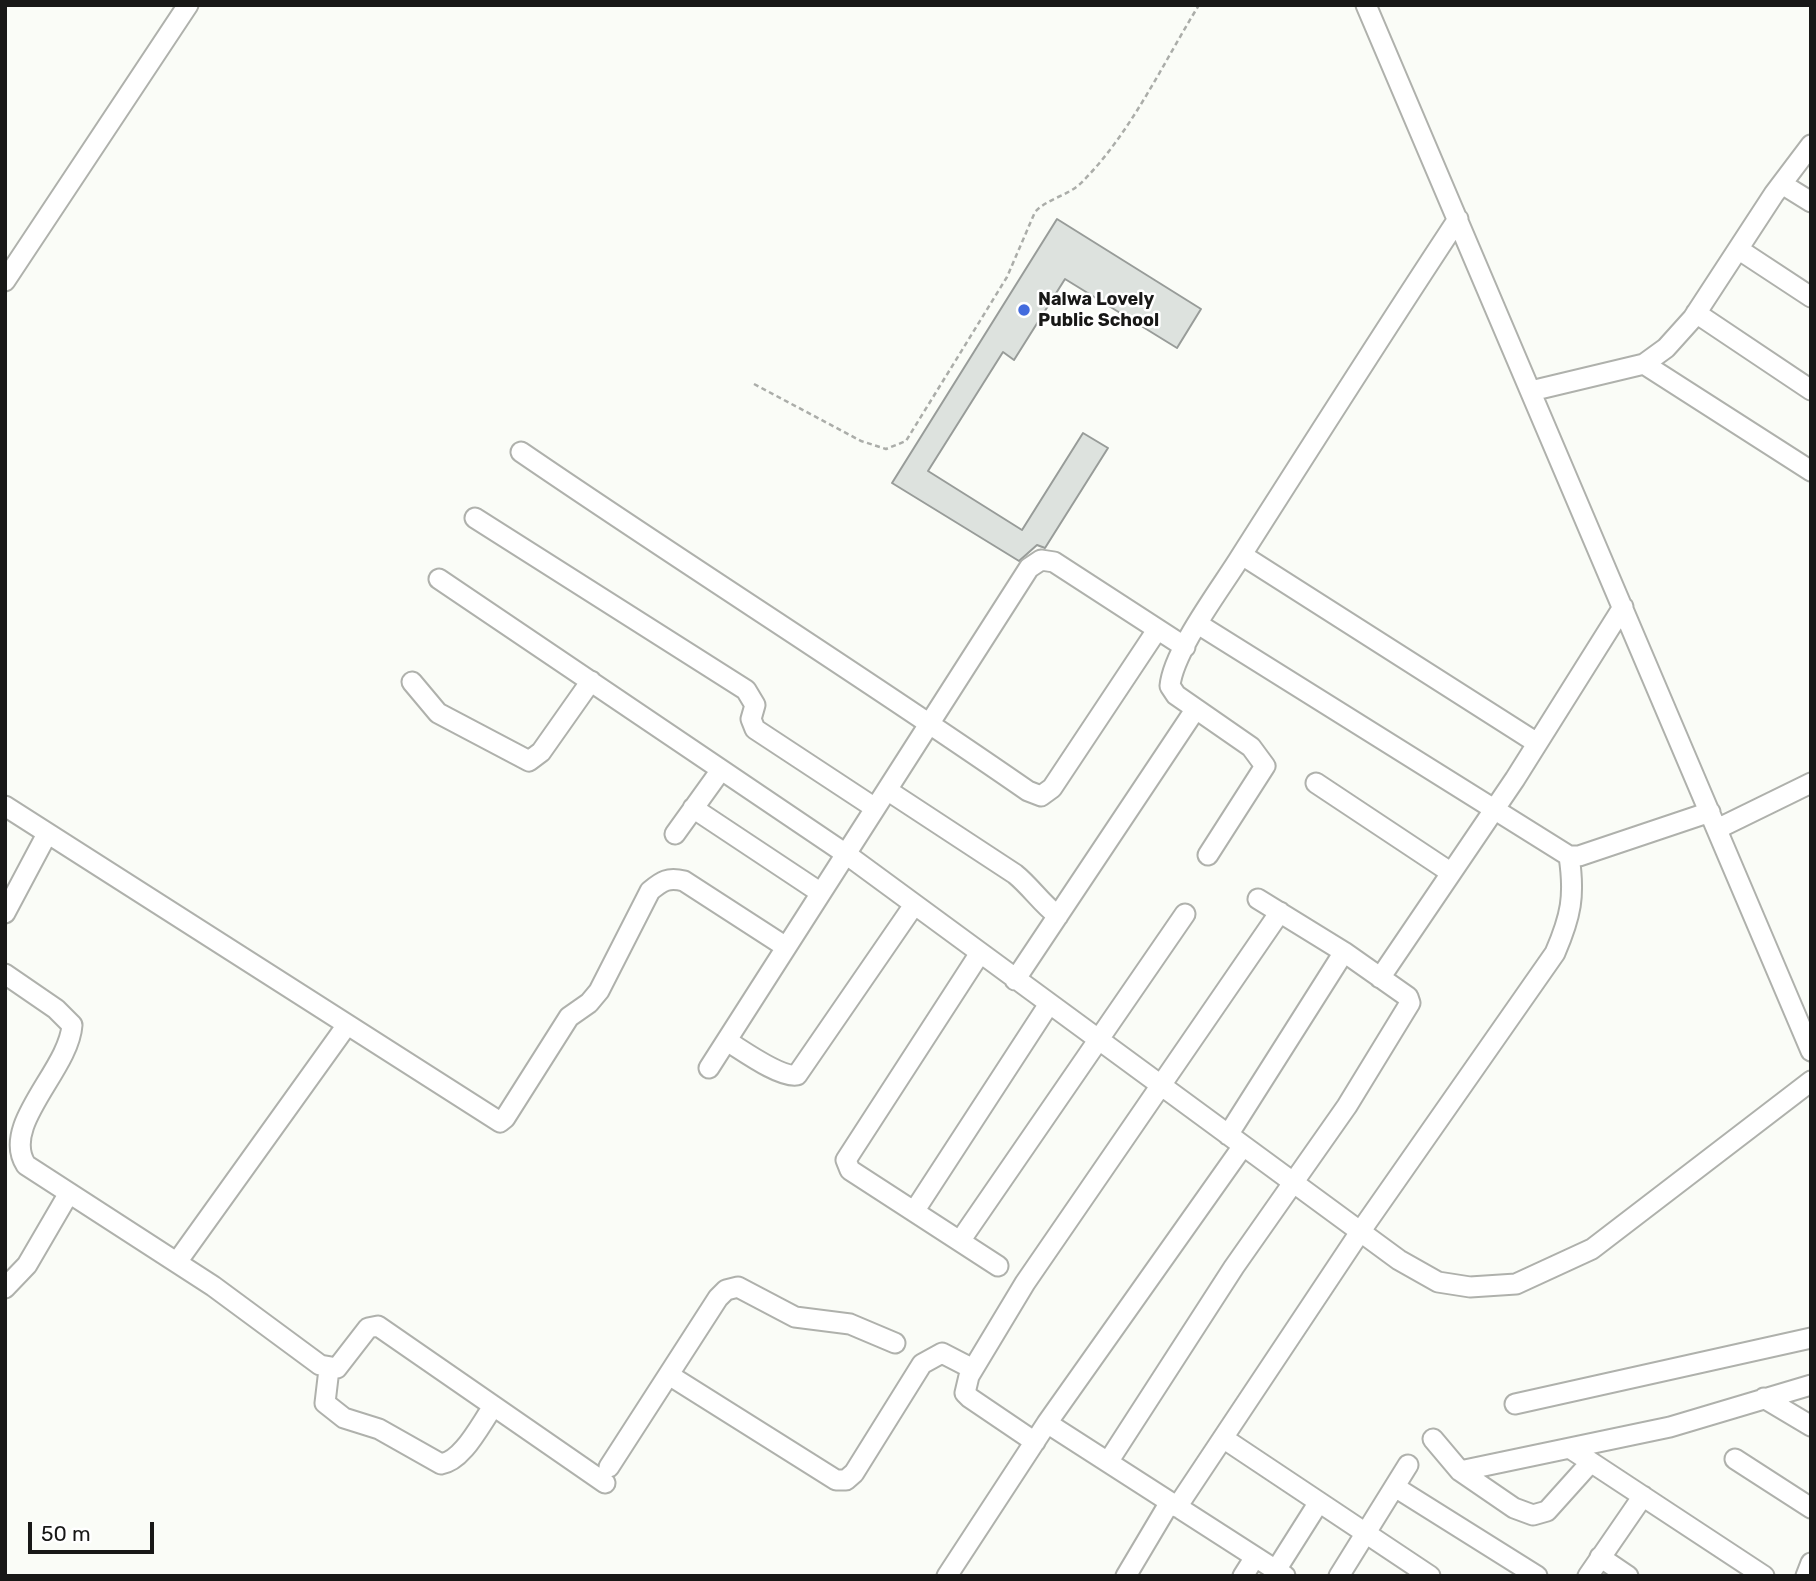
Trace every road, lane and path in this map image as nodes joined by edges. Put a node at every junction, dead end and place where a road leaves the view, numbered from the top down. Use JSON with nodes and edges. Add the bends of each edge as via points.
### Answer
{"nodes":[{"id":1,"x":188,"y":5,"type":"edge"},
{"id":2,"x":1199,"y":5,"type":"edge"},
{"id":3,"x":1366,"y":5,"type":"edge"},
{"id":4,"x":1811,"y":145,"type":"edge"},
{"id":5,"x":1782,"y":184,"type":"junction"},
{"id":6,"x":1811,"y":202,"type":"edge"},
{"id":7,"x":1458,"y":219,"type":"junction"},
{"id":8,"x":1738,"y":249,"type":"junction"},
{"id":9,"x":5,"y":281,"type":"edge"},
{"id":10,"x":1811,"y":297,"type":"edge"},
{"id":11,"x":1696,"y":313,"type":"junction"},
{"id":12,"x":1644,"y":364,"type":"junction"},
{"id":13,"x":754,"y":384,"type":"dead end"},
{"id":14,"x":1811,"y":390,"type":"edge"},
{"id":15,"x":1531,"y":391,"type":"junction"},
{"id":16,"x":521,"y":452,"type":"dead end"},
{"id":17,"x":1811,"y":471,"type":"edge"},
{"id":18,"x":475,"y":518,"type":"dead end"},
{"id":19,"x":1242,"y":555,"type":"junction"},
{"id":20,"x":439,"y":579,"type":"dead end"},
{"id":21,"x":1623,"y":607,"type":"junction"},
{"id":22,"x":1198,"y":624,"type":"junction"},
{"id":23,"x":1157,"y":630,"type":"junction"},
{"id":24,"x":1185,"y":647,"type":"junction"},
{"id":25,"x":591,"y":681,"type":"junction"},
{"id":26,"x":412,"y":682,"type":"dead end"},
{"id":27,"x":1195,"y":710,"type":"junction"},
{"id":28,"x":930,"y":722,"type":"junction"},
{"id":29,"x":1537,"y":743,"type":"junction"},
{"id":30,"x":721,"y":769,"type":"junction"},
{"id":31,"x":1317,"y":783,"type":"dead end"},
{"id":32,"x":1811,"y":783,"type":"edge"},
{"id":33,"x":887,"y":790,"type":"junction"},
{"id":34,"x":5,"y":806,"type":"edge"},
{"id":35,"x":693,"y":808,"type":"junction"},
{"id":36,"x":875,"y":808,"type":"junction"},
{"id":37,"x":1493,"y":810,"type":"junction"},
{"id":38,"x":1713,"y":820,"type":"junction"},
{"id":39,"x":47,"y":834,"type":"junction"},
{"id":40,"x":675,"y":834,"type":"dead end"},
{"id":41,"x":846,"y":854,"type":"junction"},
{"id":42,"x":1208,"y":855,"type":"dead end"},
{"id":43,"x":1569,"y":856,"type":"junction"},
{"id":44,"x":1450,"y":872,"type":"junction"},
{"id":45,"x":821,"y":893,"type":"junction"},
{"id":46,"x":1258,"y":899,"type":"dead end"},
{"id":47,"x":914,"y":905,"type":"junction"},
{"id":48,"x":1280,"y":912,"type":"junction"},
{"id":49,"x":5,"y":913,"type":"edge"},
{"id":50,"x":1185,"y":914,"type":"dead end"},
{"id":51,"x":1058,"y":916,"type":"junction"},
{"id":52,"x":786,"y":947,"type":"junction"},
{"id":53,"x":1344,"y":952,"type":"junction"},
{"id":54,"x":980,"y":953,"type":"junction"},
{"id":55,"x":5,"y":974,"type":"edge"},
{"id":56,"x":1380,"y":978,"type":"junction"},
{"id":57,"x":1015,"y":979,"type":"junction"},
{"id":58,"x":1049,"y":1004,"type":"junction"},
{"id":59,"x":347,"y":1025,"type":"junction"},
{"id":60,"x":727,"y":1041,"type":"junction"},
{"id":61,"x":1097,"y":1041,"type":"junction"},
{"id":62,"x":1811,"y":1051,"type":"edge"},
{"id":63,"x":709,"y":1068,"type":"dead end"},
{"id":64,"x":1811,"y":1082,"type":"edge"},
{"id":65,"x":1160,"y":1085,"type":"junction"},
{"id":66,"x":1236,"y":1141,"type":"junction"},
{"id":67,"x":1293,"y":1183,"type":"junction"},
{"id":68,"x":69,"y":1193,"type":"junction"},
{"id":69,"x":915,"y":1210,"type":"junction"},
{"id":70,"x":1360,"y":1232,"type":"junction"},
{"id":71,"x":960,"y":1241,"type":"junction"},
{"id":72,"x":177,"y":1262,"type":"junction"},
{"id":73,"x":998,"y":1266,"type":"dead end"},
{"id":74,"x":5,"y":1288,"type":"edge"},
{"id":75,"x":1811,"y":1338,"type":"edge"},
{"id":76,"x":895,"y":1343,"type":"dead end"},
{"id":77,"x":329,"y":1369,"type":"junction"},
{"id":78,"x":973,"y":1369,"type":"junction"},
{"id":79,"x":669,"y":1375,"type":"junction"},
{"id":80,"x":1811,"y":1385,"type":"edge"},
{"id":81,"x":1764,"y":1398,"type":"junction"},
{"id":82,"x":1515,"y":1404,"type":"dead end"},
{"id":83,"x":493,"y":1406,"type":"junction"},
{"id":84,"x":1047,"y":1423,"type":"junction"},
{"id":85,"x":1811,"y":1426,"type":"edge"},
{"id":86,"x":1223,"y":1438,"type":"junction"},
{"id":87,"x":1433,"y":1439,"type":"dead end"},
{"id":88,"x":1035,"y":1442,"type":"junction"},
{"id":89,"x":1571,"y":1449,"type":"junction"},
{"id":90,"x":1735,"y":1459,"type":"dead end"},
{"id":91,"x":1108,"y":1462,"type":"junction"},
{"id":92,"x":1591,"y":1462,"type":"junction"},
{"id":93,"x":1408,"y":1465,"type":"dead end"},
{"id":94,"x":1460,"y":1471,"type":"junction"},
{"id":95,"x":1395,"y":1487,"type":"junction"},
{"id":96,"x":1643,"y":1496,"type":"junction"},
{"id":97,"x":1319,"y":1502,"type":"junction"},
{"id":98,"x":1173,"y":1505,"type":"junction"},
{"id":99,"x":1811,"y":1508,"type":"edge"},
{"id":100,"x":1366,"y":1533,"type":"junction"},
{"id":101,"x":1600,"y":1557,"type":"junction"},
{"id":102,"x":1255,"y":1558,"type":"junction"},
{"id":103,"x":1811,"y":1563,"type":"edge"},
{"id":104,"x":1281,"y":1573,"type":"edge"},
{"id":105,"x":947,"y":1576,"type":"edge"},
{"id":106,"x":1126,"y":1576,"type":"edge"},
{"id":107,"x":1243,"y":1576,"type":"edge"},
{"id":108,"x":1339,"y":1576,"type":"edge"},
{"id":109,"x":1430,"y":1576,"type":"edge"},
{"id":110,"x":1537,"y":1576,"type":"edge"},
{"id":111,"x":1588,"y":1576,"type":"edge"},
{"id":112,"x":1628,"y":1576,"type":"edge"},
{"id":113,"x":1765,"y":1576,"type":"edge"},
{"id":114,"x":1806,"y":1576,"type":"edge"}],
"edges":[{"from":1,"to":9,"type":"street"},
{"from":2,"to":13,"type":"path","via":[[1122,132],[1084,181],[1035,212],[1007,277],[906,441],[886,449],[861,441]]},
{"from":3,"to":7,"type":"street"},
{"from":4,"to":5,"type":"street"},
{"from":5,"to":6,"type":"street"},
{"from":5,"to":8,"type":"street"},
{"from":7,"to":15,"type":"street"},
{"from":7,"to":19,"type":"street"},
{"from":8,"to":10,"type":"street"},
{"from":8,"to":11,"type":"street"},
{"from":11,"to":12,"type":"street","via":[[1666,348]]},
{"from":11,"to":14,"type":"street"},
{"from":12,"to":15,"type":"street"},
{"from":12,"to":17,"type":"street"},
{"from":15,"to":21,"type":"street"},
{"from":16,"to":28,"type":"street"},
{"from":18,"to":36,"type":"street","via":[[746,691],[755,705],[751,719],[755,729]]},
{"from":19,"to":22,"type":"street"},
{"from":19,"to":29,"type":"street"},
{"from":20,"to":25,"type":"street"},
{"from":21,"to":29,"type":"street"},
{"from":21,"to":38,"type":"street"},
{"from":22,"to":24,"type":"street"},
{"from":22,"to":37,"type":"street"},
{"from":23,"to":24,"type":"street"},
{"from":23,"to":28,"type":"street","via":[[1054,562],[1041,560],[1029,568]]},
{"from":23,"to":28,"type":"street","via":[[1047,795],[1028,791]]},
{"from":24,"to":27,"type":"street","via":[[1170,686]]},
{"from":25,"to":26,"type":"street","via":[[541,752],[529,761],[438,713]]},
{"from":25,"to":30,"type":"street"},
{"from":27,"to":42,"type":"street","via":[[1251,747],[1265,766]]},
{"from":27,"to":51,"type":"street"},
{"from":28,"to":33,"type":"street"},
{"from":29,"to":37,"type":"street"},
{"from":30,"to":35,"type":"street"},
{"from":30,"to":41,"type":"street"},
{"from":31,"to":44,"type":"street"},
{"from":32,"to":38,"type":"street"},
{"from":33,"to":36,"type":"street"},
{"from":33,"to":51,"type":"street","via":[[1015,874]]},
{"from":34,"to":39,"type":"street"},
{"from":35,"to":40,"type":"street"},
{"from":35,"to":45,"type":"street"},
{"from":36,"to":41,"type":"street"},
{"from":37,"to":43,"type":"street"},
{"from":37,"to":44,"type":"street"},
{"from":38,"to":43,"type":"street"},
{"from":38,"to":62,"type":"street"},
{"from":39,"to":49,"type":"street"},
{"from":39,"to":59,"type":"street"},
{"from":41,"to":45,"type":"street"},
{"from":41,"to":47,"type":"street"},
{"from":43,"to":70,"type":"street","via":[[1574,889],[1570,919],[1555,953]]},
{"from":44,"to":56,"type":"street"},
{"from":45,"to":52,"type":"street"},
{"from":46,"to":48,"type":"street"},
{"from":47,"to":54,"type":"street"},
{"from":47,"to":60,"type":"street","via":[[797,1075],[777,1070]]},
{"from":48,"to":53,"type":"street"},
{"from":48,"to":65,"type":"street"},
{"from":50,"to":61,"type":"street"},
{"from":51,"to":57,"type":"street"},
{"from":52,"to":59,"type":"street","via":[[684,881],[671,878],[660,882],[650,891],[599,991],[569,1017],[500,1122]]},
{"from":52,"to":60,"type":"street"},
{"from":53,"to":56,"type":"street"},
{"from":53,"to":66,"type":"street"},
{"from":54,"to":57,"type":"street"},
{"from":54,"to":69,"type":"street","via":[[846,1160],[850,1170]]},
{"from":55,"to":68,"type":"street","via":[[57,1009],[72,1025],[62,1054],[16,1125],[13,1138],[26,1166]]},
{"from":56,"to":67,"type":"street","via":[[1408,997],[1408,1009]]},
{"from":57,"to":58,"type":"street"},
{"from":58,"to":61,"type":"street"},
{"from":58,"to":69,"type":"street"},
{"from":59,"to":72,"type":"street"},
{"from":60,"to":63,"type":"street"},
{"from":61,"to":65,"type":"street"},
{"from":61,"to":71,"type":"street"},
{"from":64,"to":70,"type":"street","via":[[1592,1249],[1516,1284],[1470,1287],[1438,1282]]},
{"from":65,"to":66,"type":"street"},
{"from":65,"to":78,"type":"street","via":[[1025,1283]]},
{"from":66,"to":67,"type":"street"},
{"from":66,"to":84,"type":"street"},
{"from":67,"to":70,"type":"street"},
{"from":67,"to":91,"type":"street"},
{"from":68,"to":72,"type":"street"},
{"from":68,"to":74,"type":"street","via":[[27,1265]]},
{"from":69,"to":71,"type":"street"},
{"from":70,"to":86,"type":"street"},
{"from":71,"to":73,"type":"street"},
{"from":72,"to":77,"type":"street"},
{"from":75,"to":82,"type":"street"},
{"from":76,"to":79,"type":"street","via":[[850,1324],[795,1317],[738,1287],[718,1298]]},
{"from":77,"to":83,"type":"street","via":[[337,1368],[368,1328],[378,1326]]},
{"from":77,"to":83,"type":"street","via":[[325,1403],[331,1411],[379,1429],[441,1464],[460,1452]]},
{"from":78,"to":79,"type":"street","via":[[942,1353],[922,1364],[846,1480],[836,1480]]},
{"from":78,"to":88,"type":"street","via":[[965,1386],[970,1398]]},
{"from":79,"to":83,"type":"street","via":[[607,1475]]},
{"from":80,"to":81,"type":"street"},
{"from":81,"to":85,"type":"street"},
{"from":81,"to":89,"type":"street","via":[[1671,1427]]},
{"from":84,"to":88,"type":"street"},
{"from":84,"to":91,"type":"street"},
{"from":86,"to":97,"type":"street"},
{"from":86,"to":98,"type":"street"},
{"from":87,"to":94,"type":"street"},
{"from":88,"to":105,"type":"street"},
{"from":89,"to":92,"type":"street"},
{"from":89,"to":94,"type":"street"},
{"from":90,"to":99,"type":"street"},
{"from":91,"to":98,"type":"street"},
{"from":92,"to":94,"type":"street","via":[[1540,1515],[1514,1508]]},
{"from":92,"to":96,"type":"street"},
{"from":93,"to":95,"type":"street"},
{"from":95,"to":100,"type":"street"},
{"from":95,"to":110,"type":"street"},
{"from":96,"to":101,"type":"street"},
{"from":96,"to":113,"type":"street"},
{"from":97,"to":100,"type":"street"},
{"from":97,"to":104,"type":"street"},
{"from":98,"to":102,"type":"street"},
{"from":98,"to":106,"type":"street"},
{"from":100,"to":108,"type":"street"},
{"from":100,"to":109,"type":"street"},
{"from":101,"to":111,"type":"street"},
{"from":101,"to":112,"type":"street"},
{"from":102,"to":104,"type":"street"},
{"from":102,"to":107,"type":"street"},
{"from":103,"to":114,"type":"street"}]}
